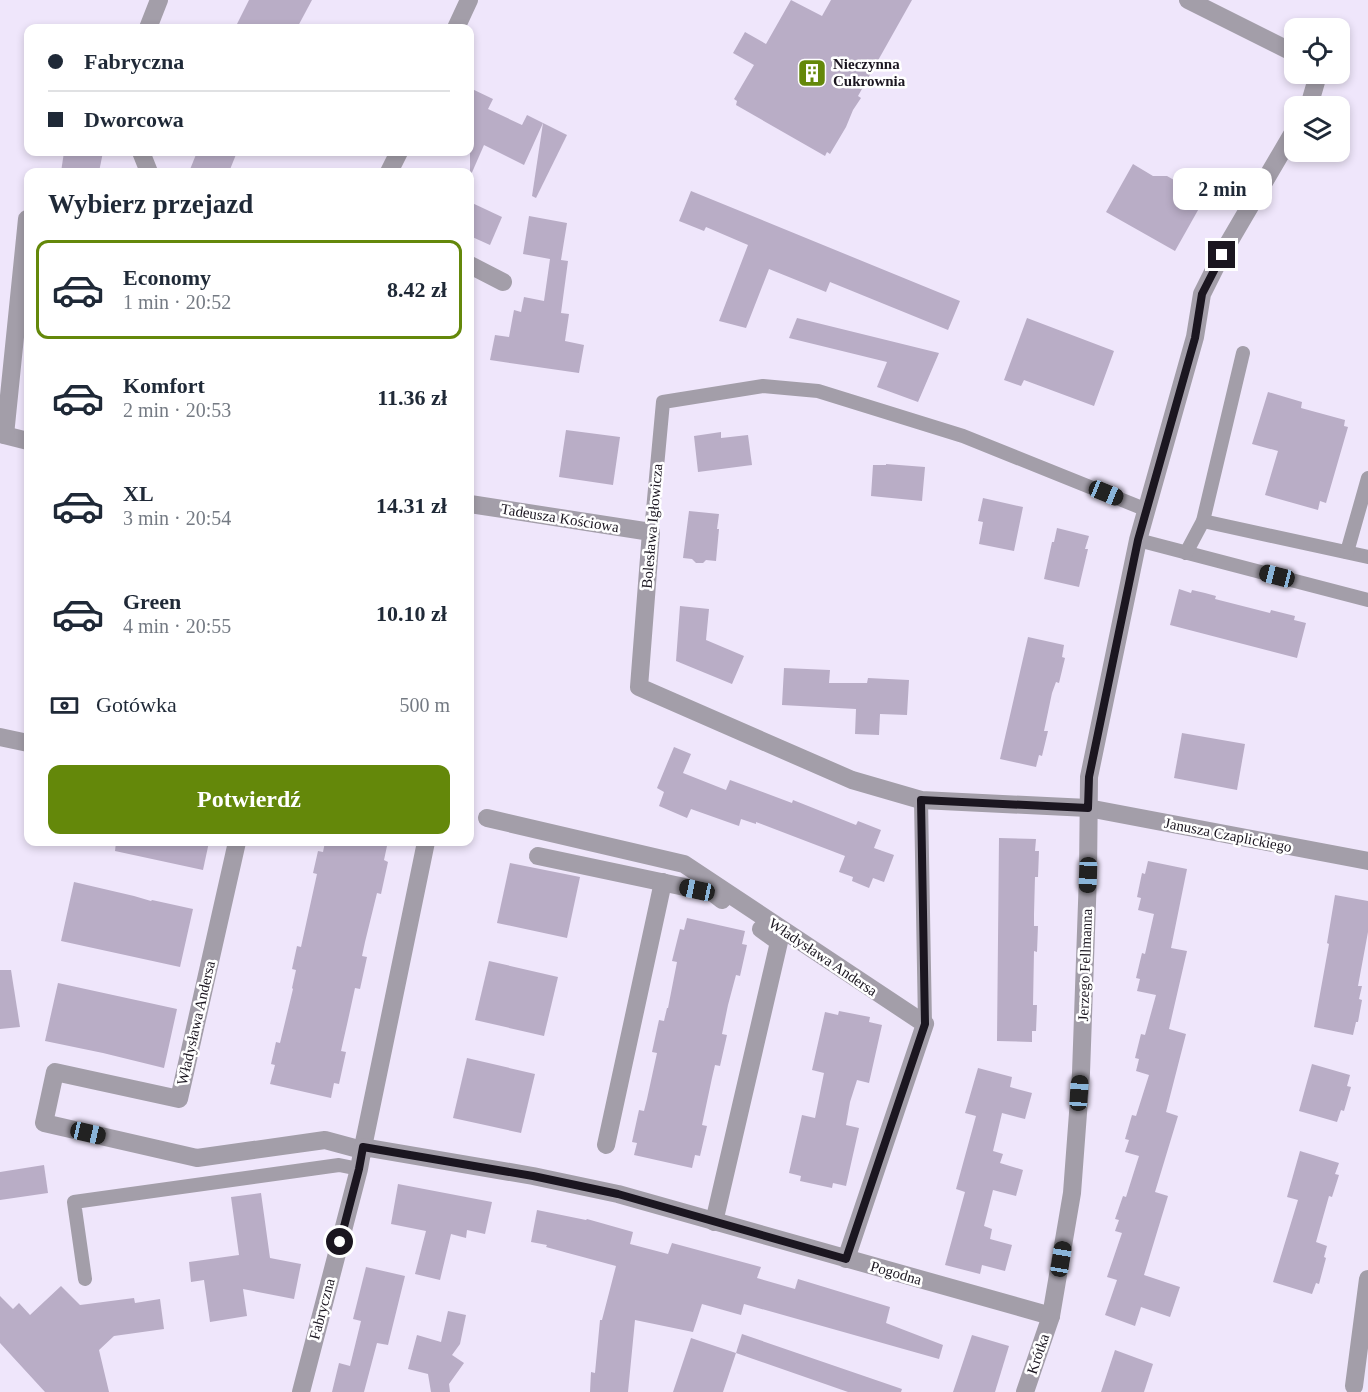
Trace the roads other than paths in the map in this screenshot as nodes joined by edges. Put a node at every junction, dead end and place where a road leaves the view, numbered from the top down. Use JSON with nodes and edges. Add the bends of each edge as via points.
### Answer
{"nodes":[{"id":1,"x":159,"y":0,"type":"edge"},
{"id":2,"x":469,"y":0,"type":"edge"},
{"id":3,"x":1188,"y":0,"type":"edge"},
{"id":4,"x":150,"y":24,"type":"edge"},
{"id":5,"x":458,"y":24,"type":"edge"},
{"id":6,"x":1284,"y":48,"type":"edge"},
{"id":7,"x":1284,"y":148,"type":"edge"},
{"id":8,"x":24,"y":245,"type":"edge"},
{"id":9,"x":474,"y":267,"type":"edge"},
{"id":10,"x":503,"y":282,"type":"dead end"},
{"id":11,"x":1243,"y":353,"type":"dead end"},
{"id":12,"x":2,"y":434,"type":"edge"},
{"id":13,"x":24,"y":440,"type":"edge"},
{"id":14,"x":1368,"y":478,"type":"edge"},
{"id":15,"x":474,"y":505,"type":"edge"},
{"id":16,"x":1147,"y":510,"type":"junction"},
{"id":17,"x":1203,"y":521,"type":"junction"},
{"id":18,"x":651,"y":532,"type":"junction"},
{"id":19,"x":1138,"y":540,"type":"junction"},
{"id":20,"x":1347,"y":552,"type":"junction"},
{"id":21,"x":1186,"y":553,"type":"junction"},
{"id":22,"x":1368,"y":557,"type":"edge"},
{"id":23,"x":1368,"y":600,"type":"edge"},
{"id":24,"x":0,"y":737,"type":"edge"},
{"id":25,"x":24,"y":742,"type":"edge"},
{"id":26,"x":921,"y":800,"type":"junction"},
{"id":27,"x":1088,"y":808,"type":"junction"},
{"id":28,"x":487,"y":818,"type":"dead end"},
{"id":29,"x":236,"y":846,"type":"edge"},
{"id":30,"x":425,"y":846,"type":"edge"},
{"id":31,"x":538,"y":856,"type":"dead end"},
{"id":32,"x":1368,"y":861,"type":"edge"},
{"id":33,"x":663,"y":882,"type":"junction"},
{"id":34,"x":925,"y":1024,"type":"junction"},
{"id":35,"x":606,"y":1145,"type":"dead end"},
{"id":36,"x":361,"y":1155,"type":"junction"},
{"id":37,"x":714,"y":1222,"type":"junction"},
{"id":38,"x":846,"y":1259,"type":"junction"},
{"id":39,"x":85,"y":1279,"type":"dead end"},
{"id":40,"x":1368,"y":1279,"type":"edge"},
{"id":41,"x":1051,"y":1316,"type":"junction"},
{"id":42,"x":1354,"y":1386,"type":"dead end"},
{"id":43,"x":301,"y":1392,"type":"edge"},
{"id":44,"x":1025,"y":1392,"type":"edge"}],
"edges":[{"from":1,"to":4,"type":"street"},
{"from":2,"to":5,"type":"street"},
{"from":3,"to":6,"type":"street"},
{"from":7,"to":16,"type":"street","name":"Jerzego Fellmanna","via":[[1202,294],[1195,338]]},
{"from":8,"to":12,"type":"street"},
{"from":9,"to":10,"type":"street"},
{"from":11,"to":17,"type":"lane"},
{"from":12,"to":13,"type":"street"},
{"from":14,"to":20,"type":"lane"},
{"from":15,"to":18,"type":"street","name":"Tadeusza Kościowa"},
{"from":16,"to":18,"type":"lane","name":"Bolesława Igłowicza","via":[[963,436],[818,391],[763,386],[663,402]]},
{"from":16,"to":19,"type":"street","name":"Jerzego Fellmanna"},
{"from":17,"to":20,"type":"lane"},
{"from":17,"to":21,"type":"lane"},
{"from":18,"to":26,"type":"street","name":"Bolesława Igłowicza","via":[[639,687],[852,780]]},
{"from":19,"to":21,"type":"lane"},
{"from":19,"to":27,"type":"street","name":"Jerzego Fellmanna","via":[[1089,777]]},
{"from":20,"to":22,"type":"lane"},
{"from":21,"to":23,"type":"lane"},
{"from":24,"to":25,"type":"street"},
{"from":26,"to":27,"type":"street","name":"Bolesława Igłowicza"},
{"from":26,"to":34,"type":"lane"},
{"from":27,"to":32,"type":"street","name":"Janusza Czaplickiego"},
{"from":27,"to":41,"type":"street","name":"Jerzego Fellmanna","via":[[1080,1084],[1072,1193]]},
{"from":28,"to":34,"type":"street","name":"Władysława Andersa","via":[[684,864]]},
{"from":29,"to":36,"type":"street","name":"Władysława Andersa","via":[[179,1100],[55,1072],[44,1123],[197,1158],[325,1140]]},
{"from":30,"to":36,"type":"street"},
{"from":31,"to":33,"type":"street","name":"Władysława Andersa"},
{"from":33,"to":35,"type":"street"},
{"from":33,"to":37,"type":"street","name":"Władysława Andersa","via":[[713,893],[779,942]]},
{"from":34,"to":38,"type":"street"},
{"from":36,"to":37,"type":"street","name":"Pogodna","via":[[533,1176],[618,1194]]},
{"from":36,"to":39,"type":"lane","via":[[339,1165],[74,1202]]},
{"from":36,"to":43,"type":"street","name":"Fabryczna"},
{"from":37,"to":38,"type":"street","name":"Pogodna"},
{"from":38,"to":41,"type":"street","name":"Pogodna"},
{"from":40,"to":42,"type":"street"},
{"from":41,"to":44,"type":"street","name":"Krótka"}]}
